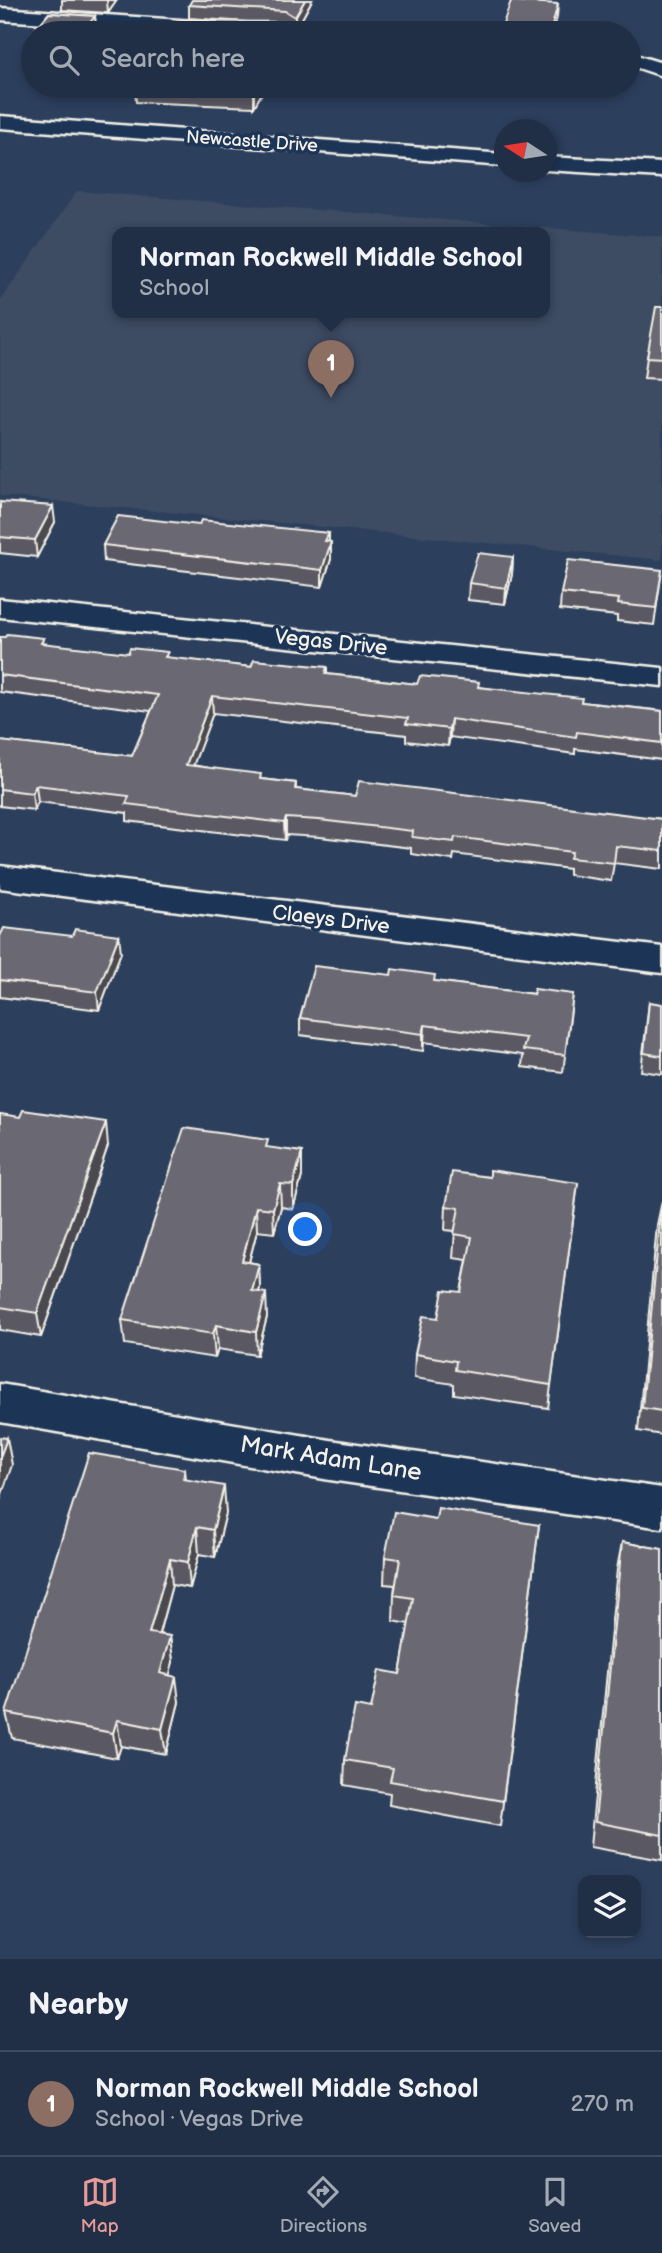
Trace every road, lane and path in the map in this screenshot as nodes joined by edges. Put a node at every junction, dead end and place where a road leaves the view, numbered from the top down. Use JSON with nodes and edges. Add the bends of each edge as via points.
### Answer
{"nodes":[{"id":1,"x":0,"y":14,"type":"edge"},
{"id":2,"x":105,"y":21,"type":"edge"},
{"id":3,"x":641,"y":63,"type":"edge"},
{"id":4,"x":662,"y":70,"type":"edge"},
{"id":5,"x":0,"y":122,"type":"edge"},
{"id":6,"x":494,"y":159,"type":"edge"},
{"id":7,"x":557,"y":164,"type":"edge"},
{"id":8,"x":662,"y":170,"type":"edge"},
{"id":9,"x":0,"y":608,"type":"edge"},
{"id":10,"x":662,"y":677,"type":"edge"},
{"id":11,"x":0,"y":877,"type":"edge"},
{"id":12,"x":662,"y":960,"type":"edge"},
{"id":13,"x":0,"y":1403,"type":"edge"},
{"id":14,"x":662,"y":1508,"type":"edge"}],
"edges":[{"from":1,"to":2,"type":"street"},
{"from":3,"to":4,"type":"street"},
{"from":5,"to":6,"type":"street","name":"Newcastle Drive"},
{"from":7,"to":8,"type":"street"},
{"from":9,"to":10,"type":"street","name":"Vegas Drive"},
{"from":11,"to":12,"type":"street","name":"Claeys Drive"},
{"from":13,"to":14,"type":"street","name":"Mark Adam Lane","via":[[330,1460]]}]}
